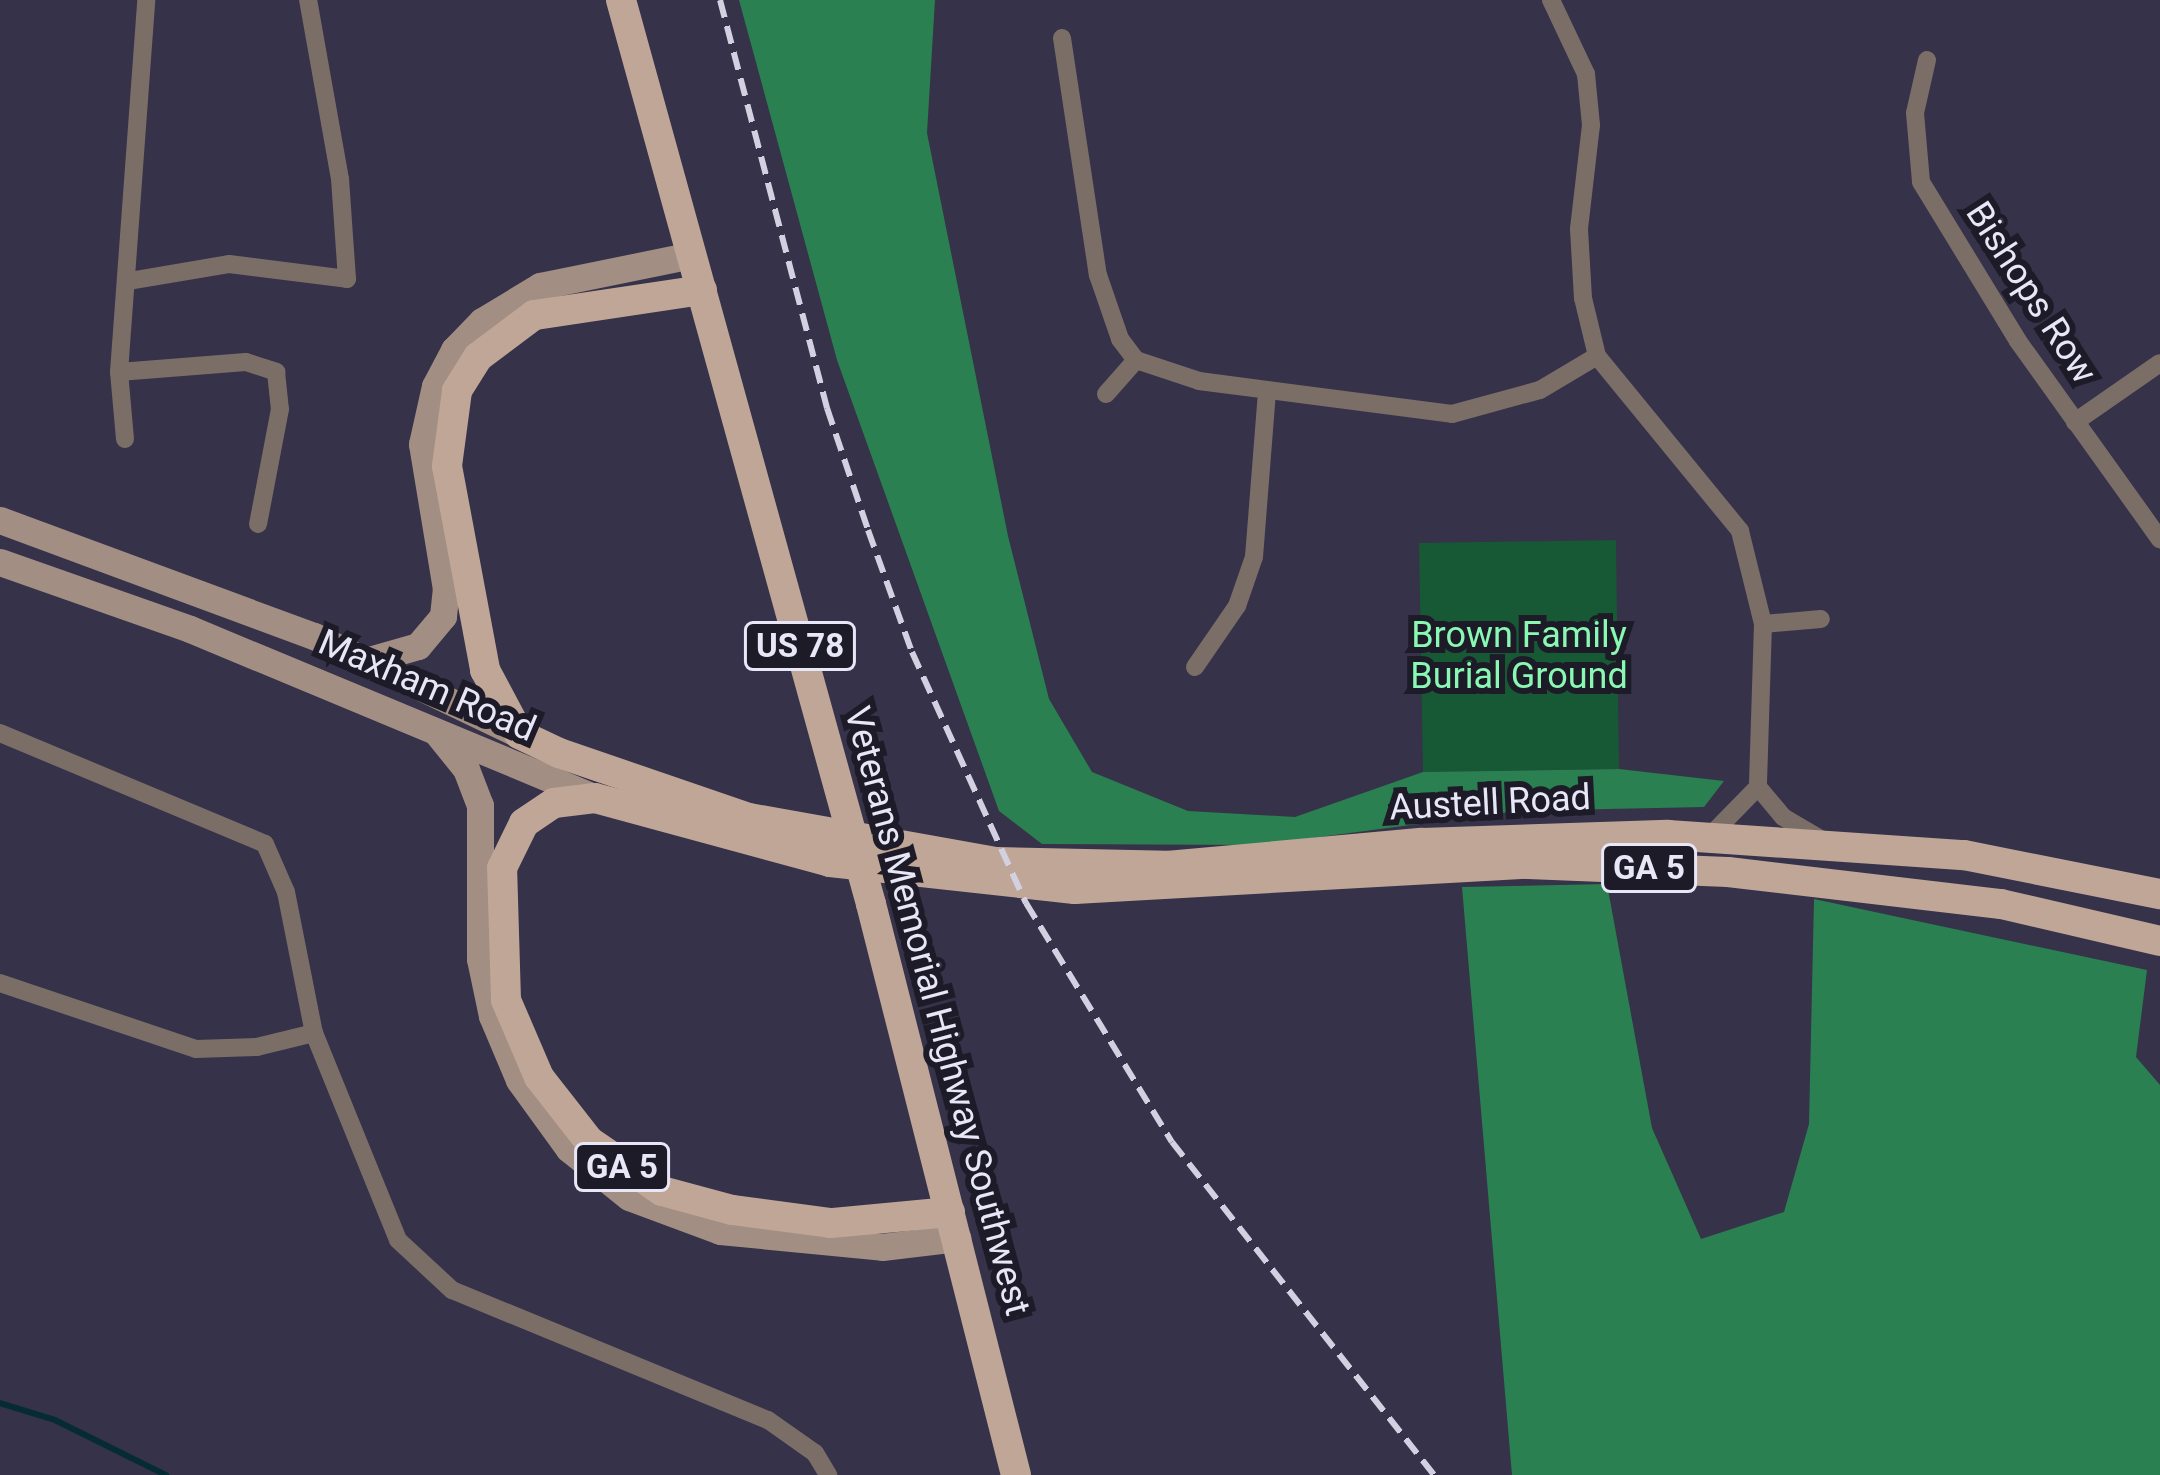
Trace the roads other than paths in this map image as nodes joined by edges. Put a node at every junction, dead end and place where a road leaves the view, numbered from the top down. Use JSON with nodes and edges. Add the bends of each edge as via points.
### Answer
{"nodes":[{"id":1,"x":146,"y":0,"type":"edge"},
{"id":2,"x":308,"y":0,"type":"edge"},
{"id":3,"x":621,"y":0,"type":"edge"},
{"id":4,"x":1551,"y":0,"type":"edge"},
{"id":5,"x":1062,"y":38,"type":"dead end"},
{"id":6,"x":1927,"y":60,"type":"dead end"},
{"id":7,"x":692,"y":255,"type":"junction"},
{"id":8,"x":129,"y":281,"type":"junction"},
{"id":9,"x":702,"y":290,"type":"junction"},
{"id":10,"x":1597,"y":356,"type":"junction"},
{"id":11,"x":1136,"y":360,"type":"junction"},
{"id":12,"x":2160,"y":363,"type":"edge"},
{"id":13,"x":119,"y":372,"type":"junction"},
{"id":14,"x":1268,"y":391,"type":"junction"},
{"id":15,"x":1106,"y":394,"type":"dead end"},
{"id":16,"x":2075,"y":422,"type":"junction"},
{"id":17,"x":125,"y":439,"type":"dead end"},
{"id":18,"x":0,"y":520,"type":"edge"},
{"id":19,"x":258,"y":524,"type":"dead end"},
{"id":20,"x":2160,"y":538,"type":"edge"},
{"id":21,"x":0,"y":562,"type":"edge"},
{"id":22,"x":1821,"y":619,"type":"dead end"},
{"id":23,"x":1763,"y":624,"type":"junction"},
{"id":24,"x":369,"y":660,"type":"junction"},
{"id":25,"x":1196,"y":667,"type":"dead end"},
{"id":26,"x":0,"y":733,"type":"edge"},
{"id":27,"x":437,"y":733,"type":"junction"},
{"id":28,"x":520,"y":734,"type":"junction"},
{"id":29,"x":1758,"y":787,"type":"junction"},
{"id":30,"x":595,"y":798,"type":"junction"},
{"id":31,"x":753,"y":831,"type":"junction"},
{"id":32,"x":1708,"y":838,"type":"junction"},
{"id":33,"x":1826,"y":842,"type":"junction"},
{"id":34,"x":826,"y":849,"type":"joint"},
{"id":35,"x":1129,"y":879,"type":"junction"},
{"id":36,"x":2160,"y":894,"type":"edge"},
{"id":37,"x":2160,"y":941,"type":"edge"},
{"id":38,"x":0,"y":982,"type":"edge"},
{"id":39,"x":314,"y":1033,"type":"junction"},
{"id":40,"x":954,"y":1225,"type":"junction"},
{"id":41,"x":828,"y":1475,"type":"edge"},
{"id":42,"x":1016,"y":1475,"type":"edge"}],
"edges":[{"from":1,"to":8,"type":"street"},
{"from":2,"to":8,"type":"street","via":[[340,179],[346,279],[229,264]]},
{"from":3,"to":7,"type":"main road","number":"US 78"},
{"from":4,"to":10,"type":"street","via":[[1586,74],[1591,125],[1579,229]]},
{"from":5,"to":11,"type":"street","via":[[1099,275],[1120,339]]},
{"from":6,"to":16,"type":"street","name":"Bishops Row","via":[[1915,113],[1921,182]]},
{"from":7,"to":9,"type":"main road","number":"US 78"},
{"from":7,"to":24,"type":"main road","via":[[540,286],[482,321],[454,350],[435,386],[422,444],[446,589],[443,616],[418,646]]},
{"from":8,"to":13,"type":"street"},
{"from":9,"to":28,"type":"main road","via":[[550,308],[504,334],[457,391],[447,441],[450,488],[485,670]]},
{"from":9,"to":40,"type":"main road","name":"Veterans Memorial Highway Southwest","number":"US 78"},
{"from":10,"to":14,"type":"street","via":[[1540,390],[1453,414]]},
{"from":10,"to":23,"type":"street","via":[[1740,531]]},
{"from":11,"to":14,"type":"street","via":[[1199,381]]},
{"from":11,"to":15,"type":"street"},
{"from":12,"to":16,"type":"street"},
{"from":13,"to":17,"type":"street"},
{"from":13,"to":19,"type":"street","via":[[246,362],[276,372],[280,409]]},
{"from":14,"to":25,"type":"street","via":[[1254,557],[1237,606]]},
{"from":16,"to":20,"type":"street","name":"Bishops Row"},
{"from":18,"to":24,"type":"main road","name":"Maxham Road"},
{"from":21,"to":27,"type":"main road","name":"Maxham Road","via":[[174,623]]},
{"from":22,"to":23,"type":"street"},
{"from":23,"to":29,"type":"street"},
{"from":24,"to":28,"type":"main road","name":"Maxham Road"},
{"from":26,"to":39,"type":"street","via":[[266,844],[286,892]]},
{"from":27,"to":30,"type":"main road","name":"Maxham Road"},
{"from":27,"to":40,"type":"main road","via":[[466,769],[480,805],[478,937],[492,1016],[526,1093],[569,1149],[628,1197],[748,1238],[882,1247]]},
{"from":28,"to":31,"type":"main road","name":"Maxham Road","number":"GA 5"},
{"from":29,"to":32,"type":"street"},
{"from":29,"to":33,"type":"street","via":[[1783,817]]},
{"from":30,"to":31,"type":"main road","name":"Maxham Road","number":"GA 5"},
{"from":30,"to":40,"type":"main road","number":"GA 5","via":[[554,803],[524,823],[502,868],[499,898],[511,1016],[571,1123],[639,1178],[706,1204],[831,1223]]},
{"from":31,"to":34,"type":"main road","name":"Maxham Road","number":"GA 5"},
{"from":32,"to":33,"type":"main road","name":"Austell Road","number":"GA 5"},
{"from":32,"to":35,"type":"main road","name":"Austell Road","number":"GA 5","via":[[1445,842]]},
{"from":33,"to":36,"type":"main road","name":"Austell Road","number":"GA 5","via":[[1988,859]]},
{"from":34,"to":35,"type":"main road","name":"Austell Road","number":"GA 5"},
{"from":35,"to":37,"type":"main road","name":"Austell Road","number":"GA 5","via":[[1426,867],[1684,869],[1911,890]]},
{"from":38,"to":39,"type":"street","via":[[196,1049],[257,1047]]},
{"from":39,"to":41,"type":"street","via":[[398,1240],[452,1290],[768,1420],[815,1453]]},
{"from":40,"to":42,"type":"main road","name":"Veterans Memorial Highway Southwest","number":"US 78"}]}
